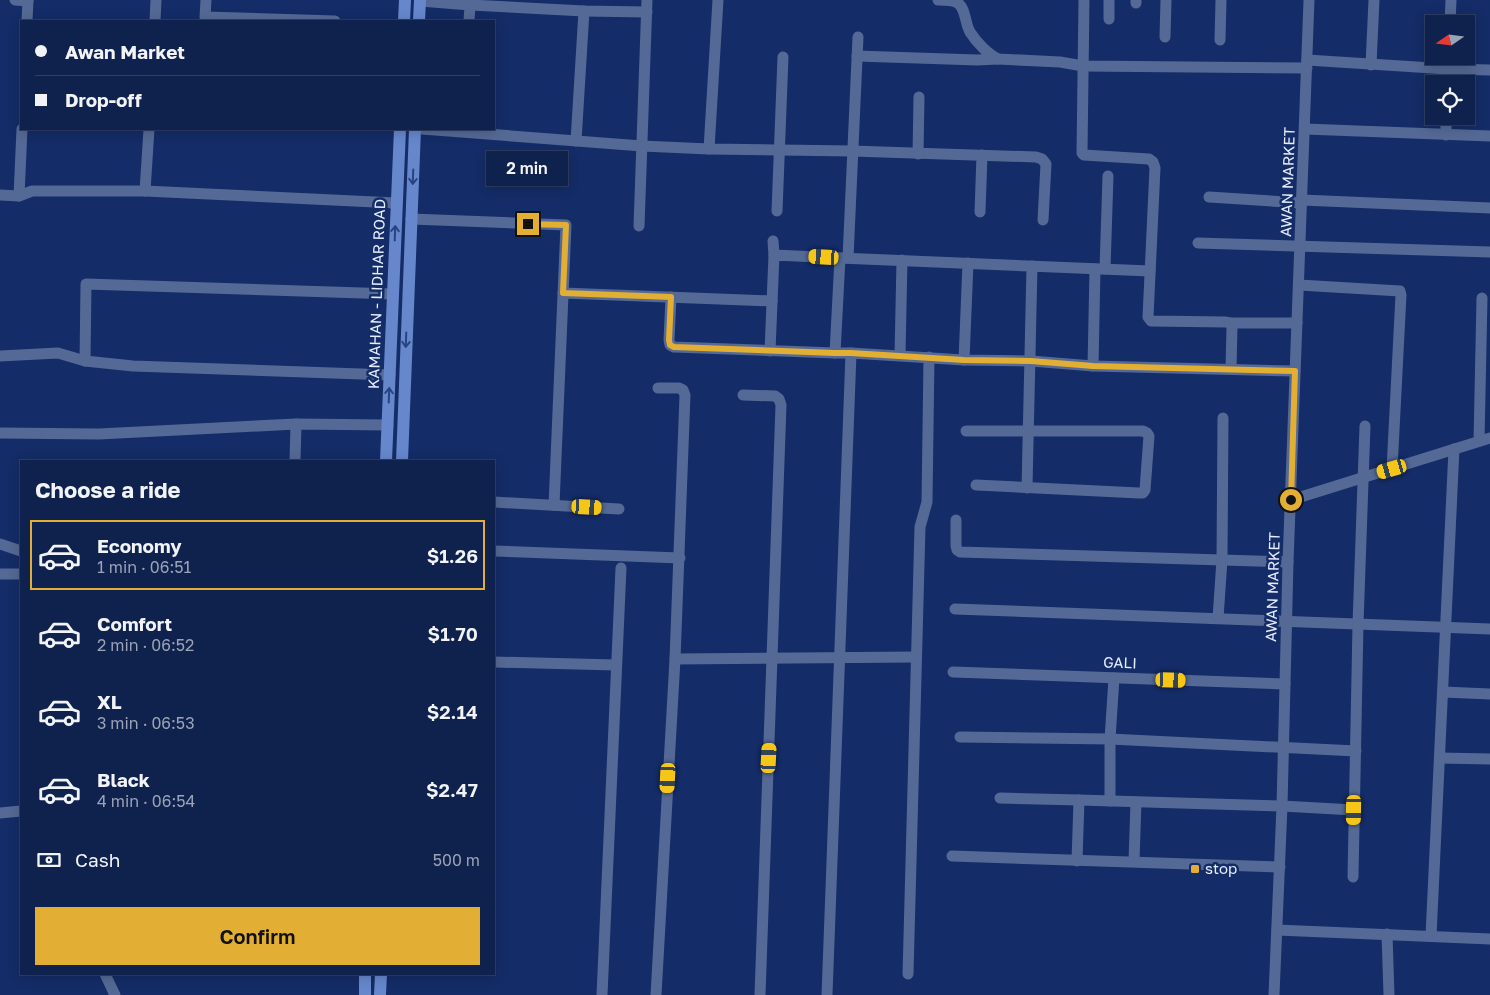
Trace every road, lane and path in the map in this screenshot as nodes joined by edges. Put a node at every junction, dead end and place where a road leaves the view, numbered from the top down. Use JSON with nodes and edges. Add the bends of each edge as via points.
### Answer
{"nodes":[{"id":1,"x":15,"y":0,"type":"edge"},
{"id":2,"x":28,"y":0,"type":"edge"},
{"id":3,"x":156,"y":0,"type":"edge"},
{"id":4,"x":206,"y":0,"type":"edge"},
{"id":5,"x":405,"y":0,"type":"edge"},
{"id":6,"x":718,"y":0,"type":"edge"},
{"id":7,"x":938,"y":0,"type":"edge"},
{"id":8,"x":1084,"y":0,"type":"edge"},
{"id":9,"x":1110,"y":0,"type":"edge"},
{"id":10,"x":1166,"y":0,"type":"edge"},
{"id":11,"x":1222,"y":0,"type":"edge"},
{"id":12,"x":1309,"y":0,"type":"edge"},
{"id":13,"x":1374,"y":0,"type":"edge"},
{"id":14,"x":1451,"y":0,"type":"edge"},
{"id":15,"x":420,"y":1,"type":"edge"},
{"id":16,"x":470,"y":5,"type":"junction"},
{"id":17,"x":647,"y":6,"type":"edge"},
{"id":18,"x":584,"y":10,"type":"junction"},
{"id":19,"x":1450,"y":15,"type":"edge"},
{"id":20,"x":1109,"y":19,"type":"dead end"},
{"id":21,"x":27,"y":20,"type":"edge"},
{"id":22,"x":155,"y":20,"type":"edge"},
{"id":23,"x":302,"y":20,"type":"edge"},
{"id":24,"x":404,"y":20,"type":"edge"},
{"id":25,"x":419,"y":20,"type":"edge"},
{"id":26,"x":469,"y":20,"type":"edge"},
{"id":27,"x":858,"y":37,"type":"dead end"},
{"id":28,"x":1165,"y":37,"type":"dead end"},
{"id":29,"x":1220,"y":40,"type":"dead end"},
{"id":30,"x":783,"y":56,"type":"dead end"},
{"id":31,"x":858,"y":56,"type":"junction"},
{"id":32,"x":998,"y":59,"type":"junction"},
{"id":33,"x":1307,"y":64,"type":"junction"},
{"id":34,"x":1372,"y":64,"type":"junction"},
{"id":35,"x":1448,"y":65,"type":"edge"},
{"id":36,"x":1083,"y":66,"type":"junction"},
{"id":37,"x":1448,"y":70,"type":"junction"},
{"id":38,"x":1490,"y":70,"type":"edge"},
{"id":39,"x":1448,"y":75,"type":"edge"},
{"id":40,"x":919,"y":97,"type":"dead end"},
{"id":41,"x":1446,"y":125,"type":"edge"},
{"id":42,"x":22,"y":130,"type":"edge"},
{"id":43,"x":149,"y":130,"type":"edge"},
{"id":44,"x":400,"y":130,"type":"edge"},
{"id":45,"x":415,"y":130,"type":"edge"},
{"id":46,"x":464,"y":130,"type":"edge"},
{"id":47,"x":1305,"y":130,"type":"junction"},
{"id":48,"x":1446,"y":134,"type":"junction"},
{"id":49,"x":1490,"y":136,"type":"edge"},
{"id":50,"x":576,"y":141,"type":"junction"},
{"id":51,"x":642,"y":146,"type":"junction"},
{"id":52,"x":709,"y":149,"type":"junction"},
{"id":53,"x":779,"y":151,"type":"junction"},
{"id":54,"x":852,"y":151,"type":"junction"},
{"id":55,"x":918,"y":154,"type":"junction"},
{"id":56,"x":982,"y":155,"type":"junction"},
{"id":57,"x":1108,"y":176,"type":"dead end"},
{"id":58,"x":146,"y":191,"type":"junction"},
{"id":59,"x":0,"y":195,"type":"edge"},
{"id":60,"x":19,"y":196,"type":"junction"},
{"id":61,"x":1209,"y":198,"type":"dead end"},
{"id":62,"x":1302,"y":201,"type":"junction"},
{"id":63,"x":396,"y":203,"type":"junction"},
{"id":64,"x":1490,"y":208,"type":"edge"},
{"id":65,"x":776,"y":211,"type":"dead end"},
{"id":66,"x":980,"y":212,"type":"dead end"},
{"id":67,"x":411,"y":219,"type":"junction"},
{"id":68,"x":1043,"y":220,"type":"dead end"},
{"id":69,"x":639,"y":226,"type":"dead end"},
{"id":70,"x":773,"y":241,"type":"dead end"},
{"id":71,"x":1198,"y":243,"type":"dead end"},
{"id":72,"x":1301,"y":246,"type":"junction"},
{"id":73,"x":1490,"y":252,"type":"edge"},
{"id":74,"x":774,"y":255,"type":"junction"},
{"id":75,"x":844,"y":258,"type":"junction"},
{"id":76,"x":902,"y":260,"type":"junction"},
{"id":77,"x":968,"y":264,"type":"junction"},
{"id":78,"x":1032,"y":266,"type":"junction"},
{"id":79,"x":1100,"y":269,"type":"junction"},
{"id":80,"x":1150,"y":271,"type":"junction"},
{"id":81,"x":1299,"y":285,"type":"junction"},
{"id":82,"x":563,"y":293,"type":"junction"},
{"id":83,"x":393,"y":294,"type":"junction"},
{"id":84,"x":671,"y":297,"type":"junction"},
{"id":85,"x":1482,"y":298,"type":"dead end"},
{"id":86,"x":772,"y":301,"type":"junction"},
{"id":87,"x":1230,"y":323,"type":"junction"},
{"id":88,"x":1297,"y":324,"type":"junction"},
{"id":89,"x":770,"y":351,"type":"junction"},
{"id":90,"x":835,"y":353,"type":"junction"},
{"id":91,"x":851,"y":353,"type":"junction"},
{"id":92,"x":900,"y":355,"type":"junction"},
{"id":93,"x":0,"y":356,"type":"edge"},
{"id":94,"x":929,"y":357,"type":"junction"},
{"id":95,"x":964,"y":360,"type":"junction"},
{"id":96,"x":85,"y":361,"type":"junction"},
{"id":97,"x":1031,"y":361,"type":"junction"},
{"id":98,"x":1093,"y":366,"type":"junction"},
{"id":99,"x":1231,"y":369,"type":"junction"},
{"id":100,"x":1295,"y":371,"type":"junction"},
{"id":101,"x":390,"y":375,"type":"junction"},
{"id":102,"x":658,"y":388,"type":"dead end"},
{"id":103,"x":743,"y":395,"type":"dead end"},
{"id":104,"x":1223,"y":418,"type":"dead end"},
{"id":105,"x":296,"y":424,"type":"junction"},
{"id":106,"x":388,"y":424,"type":"junction"},
{"id":107,"x":1365,"y":426,"type":"dead end"},
{"id":108,"x":1028,"y":430,"type":"junction"},
{"id":109,"x":966,"y":431,"type":"dead end"},
{"id":110,"x":0,"y":433,"type":"edge"},
{"id":111,"x":1485,"y":440,"type":"edge"},
{"id":112,"x":1454,"y":449,"type":"junction"},
{"id":113,"x":295,"y":460,"type":"edge"},
{"id":114,"x":386,"y":460,"type":"edge"},
{"id":115,"x":402,"y":460,"type":"edge"},
{"id":116,"x":1392,"y":469,"type":"junction"},
{"id":117,"x":1364,"y":477,"type":"junction"},
{"id":118,"x":976,"y":485,"type":"dead end"},
{"id":119,"x":1027,"y":488,"type":"junction"},
{"id":120,"x":1291,"y":500,"type":"junction"},
{"id":121,"x":495,"y":502,"type":"edge"},
{"id":122,"x":554,"y":505,"type":"junction"},
{"id":123,"x":619,"y":509,"type":"dead end"},
{"id":124,"x":956,"y":520,"type":"dead end"},
{"id":125,"x":0,"y":544,"type":"edge"},
{"id":126,"x":20,"y":550,"type":"edge"},
{"id":127,"x":495,"y":551,"type":"edge"},
{"id":128,"x":680,"y":558,"type":"junction"},
{"id":129,"x":1222,"y":560,"type":"junction"},
{"id":130,"x":1288,"y":562,"type":"junction"},
{"id":131,"x":621,"y":568,"type":"dead end"},
{"id":132,"x":0,"y":574,"type":"edge"},
{"id":133,"x":20,"y":574,"type":"edge"},
{"id":134,"x":955,"y":609,"type":"dead end"},
{"id":135,"x":1218,"y":618,"type":"junction"},
{"id":136,"x":1286,"y":621,"type":"junction"},
{"id":137,"x":1358,"y":624,"type":"junction"},
{"id":138,"x":1446,"y":627,"type":"junction"},
{"id":139,"x":1490,"y":629,"type":"edge"},
{"id":140,"x":840,"y":657,"type":"junction"},
{"id":141,"x":916,"y":657,"type":"junction"},
{"id":142,"x":675,"y":659,"type":"junction"},
{"id":143,"x":773,"y":659,"type":"junction"},
{"id":144,"x":495,"y":662,"type":"edge"},
{"id":145,"x":616,"y":666,"type":"junction"},
{"id":146,"x":953,"y":672,"type":"dead end"},
{"id":147,"x":1114,"y":678,"type":"junction"},
{"id":148,"x":1285,"y":684,"type":"junction"},
{"id":149,"x":1443,"y":692,"type":"junction"},
{"id":150,"x":1490,"y":694,"type":"edge"},
{"id":151,"x":960,"y":737,"type":"dead end"},
{"id":152,"x":1110,"y":739,"type":"junction"},
{"id":153,"x":1284,"y":748,"type":"junction"},
{"id":154,"x":1356,"y":751,"type":"junction"},
{"id":155,"x":1440,"y":758,"type":"junction"},
{"id":156,"x":1490,"y":759,"type":"edge"},
{"id":157,"x":1000,"y":798,"type":"dead end"},
{"id":158,"x":1079,"y":800,"type":"junction"},
{"id":159,"x":1110,"y":801,"type":"junction"},
{"id":160,"x":1136,"y":802,"type":"junction"},
{"id":161,"x":1282,"y":806,"type":"junction"},
{"id":162,"x":1354,"y":810,"type":"junction"},
{"id":163,"x":20,"y":811,"type":"edge"},
{"id":164,"x":0,"y":813,"type":"edge"},
{"id":165,"x":952,"y":856,"type":"dead end"},
{"id":166,"x":1077,"y":860,"type":"junction"},
{"id":167,"x":1134,"y":862,"type":"junction"},
{"id":168,"x":1280,"y":867,"type":"junction"},
{"id":169,"x":1353,"y":877,"type":"dead end"},
{"id":170,"x":1277,"y":930,"type":"junction"},
{"id":171,"x":1388,"y":934,"type":"junction"},
{"id":172,"x":1431,"y":936,"type":"junction"},
{"id":173,"x":1490,"y":939,"type":"edge"},
{"id":174,"x":908,"y":974,"type":"dead end"},
{"id":175,"x":105,"y":975,"type":"edge"},
{"id":176,"x":365,"y":975,"type":"edge"},
{"id":177,"x":381,"y":975,"type":"edge"},
{"id":178,"x":115,"y":995,"type":"edge"},
{"id":179,"x":365,"y":995,"type":"edge"},
{"id":180,"x":380,"y":995,"type":"edge"},
{"id":181,"x":602,"y":995,"type":"edge"},
{"id":182,"x":656,"y":995,"type":"edge"},
{"id":183,"x":760,"y":995,"type":"edge"},
{"id":184,"x":827,"y":995,"type":"edge"},
{"id":185,"x":1274,"y":995,"type":"edge"},
{"id":186,"x":1389,"y":995,"type":"edge"}],
"edges":[{"from":1,"to":2,"type":"street"},
{"from":2,"to":21,"type":"street"},
{"from":3,"to":22,"type":"street"},
{"from":4,"to":23,"type":"street","via":[[205,17]]},
{"from":5,"to":24,"type":"main road"},
{"from":6,"to":52,"type":"street"},
{"from":7,"to":32,"type":"street","via":[[959,4],[969,31],[990,55]]},
{"from":8,"to":36,"type":"street"},
{"from":9,"to":20,"type":"street"},
{"from":10,"to":28,"type":"street"},
{"from":11,"to":29,"type":"street"},
{"from":12,"to":33,"type":"street","name":"AWAN MARKET"},
{"from":13,"to":34,"type":"street"},
{"from":14,"to":19,"type":"street"},
{"from":15,"to":16,"type":"street"},
{"from":15,"to":25,"type":"main road"},
{"from":16,"to":18,"type":"street"},
{"from":16,"to":26,"type":"street"},
{"from":17,"to":18,"type":"street"},
{"from":17,"to":51,"type":"street"},
{"from":18,"to":50,"type":"street"},
{"from":27,"to":31,"type":"street"},
{"from":30,"to":53,"type":"street"},
{"from":31,"to":32,"type":"street"},
{"from":31,"to":54,"type":"street"},
{"from":32,"to":36,"type":"street"},
{"from":33,"to":34,"type":"street"},
{"from":33,"to":36,"type":"street"},
{"from":33,"to":47,"type":"street","name":"AWAN MARKET"},
{"from":34,"to":37,"type":"street"},
{"from":35,"to":37,"type":"street"},
{"from":36,"to":80,"type":"street","via":[[1082,153],[1149,159],[1155,168]]},
{"from":37,"to":38,"type":"street"},
{"from":37,"to":39,"type":"street"},
{"from":40,"to":55,"type":"street"},
{"from":41,"to":48,"type":"street"},
{"from":42,"to":60,"type":"street"},
{"from":43,"to":58,"type":"street"},
{"from":44,"to":63,"type":"main road","name":"KAMAHAN - LIDHAR ROAD"},
{"from":45,"to":67,"type":"main road","name":"KAMAHAN - LIDHAR ROAD","one_way":true},
{"from":46,"to":50,"type":"street"},
{"from":47,"to":48,"type":"street"},
{"from":47,"to":62,"type":"street","name":"AWAN MARKET"},
{"from":48,"to":49,"type":"street"},
{"from":50,"to":51,"type":"street"},
{"from":51,"to":52,"type":"street"},
{"from":51,"to":69,"type":"street"},
{"from":52,"to":53,"type":"street"},
{"from":53,"to":54,"type":"street"},
{"from":53,"to":65,"type":"street"},
{"from":54,"to":55,"type":"street"},
{"from":54,"to":75,"type":"street"},
{"from":55,"to":56,"type":"street"},
{"from":56,"to":66,"type":"street"},
{"from":56,"to":68,"type":"street","via":[[1042,159],[1046,164]]},
{"from":57,"to":79,"type":"street"},
{"from":58,"to":60,"type":"street","via":[[32,191]]},
{"from":58,"to":63,"type":"street"},
{"from":59,"to":60,"type":"street"},
{"from":61,"to":62,"type":"street"},
{"from":62,"to":64,"type":"street"},
{"from":62,"to":72,"type":"street","name":"AWAN MARKET"},
{"from":83,"to":63,"type":"main road","name":"KAMAHAN - LIDHAR ROAD","one_way":true},
{"from":67,"to":82,"type":"street","via":[[566,225]]},
{"from":67,"to":115,"type":"main road","name":"KAMAHAN - LIDHAR ROAD","one_way":true},
{"from":70,"to":74,"type":"street"},
{"from":71,"to":72,"type":"street"},
{"from":72,"to":73,"type":"street"},
{"from":72,"to":81,"type":"street","name":"AWAN MARKET"},
{"from":74,"to":75,"type":"street"},
{"from":74,"to":86,"type":"street"},
{"from":75,"to":76,"type":"street"},
{"from":75,"to":90,"type":"street"},
{"from":76,"to":77,"type":"street"},
{"from":76,"to":92,"type":"street"},
{"from":77,"to":78,"type":"street"},
{"from":77,"to":95,"type":"street"},
{"from":78,"to":79,"type":"street"},
{"from":78,"to":97,"type":"street"},
{"from":79,"to":80,"type":"street"},
{"from":79,"to":98,"type":"street"},
{"from":80,"to":87,"type":"street","via":[[1148,317],[1151,321]]},
{"from":81,"to":88,"type":"street","name":"AWAN MARKET"},
{"from":81,"to":116,"type":"street","via":[[1400,291]]},
{"from":82,"to":84,"type":"street"},
{"from":82,"to":122,"type":"street"},
{"from":83,"to":96,"type":"street","via":[[86,284]]},
{"from":83,"to":101,"type":"main road","name":"KAMAHAN - LIDHAR ROAD"},
{"from":84,"to":86,"type":"street"},
{"from":84,"to":89,"type":"street","via":[[670,345]]},
{"from":85,"to":111,"type":"street"},
{"from":86,"to":89,"type":"street"},
{"from":87,"to":88,"type":"street"},
{"from":87,"to":99,"type":"street"},
{"from":88,"to":100,"type":"street","name":"AWAN MARKET"},
{"from":89,"to":90,"type":"street"},
{"from":90,"to":91,"type":"street"},
{"from":91,"to":92,"type":"street"},
{"from":91,"to":140,"type":"street"},
{"from":92,"to":94,"type":"street"},
{"from":93,"to":96,"type":"street","via":[[58,353]]},
{"from":94,"to":95,"type":"street"},
{"from":94,"to":141,"type":"street","via":[[928,502],[920,527]]},
{"from":95,"to":97,"type":"street"},
{"from":96,"to":101,"type":"street","via":[[133,366]]},
{"from":97,"to":98,"type":"street"},
{"from":97,"to":108,"type":"street"},
{"from":98,"to":99,"type":"street"},
{"from":99,"to":100,"type":"street"},
{"from":100,"to":120,"type":"street","name":"AWAN MARKET"},
{"from":106,"to":101,"type":"main road","name":"KAMAHAN - LIDHAR ROAD","one_way":true},
{"from":102,"to":128,"type":"street","via":[[679,388],[685,395]]},
{"from":103,"to":143,"type":"street","via":[[775,396],[781,405]]},
{"from":104,"to":129,"type":"street"},
{"from":105,"to":106,"type":"street"},
{"from":105,"to":110,"type":"street","via":[[99,434]]},
{"from":105,"to":113,"type":"street"},
{"from":106,"to":114,"type":"main road","name":"KAMAHAN - LIDHAR ROAD"},
{"from":107,"to":117,"type":"street"},
{"from":108,"to":109,"type":"street"},
{"from":108,"to":119,"type":"street"},
{"from":108,"to":119,"type":"street","via":[[1143,432],[1149,436],[1143,492]]},
{"from":111,"to":112,"type":"street"},
{"from":112,"to":116,"type":"street"},
{"from":112,"to":138,"type":"street"},
{"from":116,"to":117,"type":"street"},
{"from":117,"to":120,"type":"street"},
{"from":117,"to":137,"type":"street"},
{"from":118,"to":119,"type":"street"},
{"from":120,"to":130,"type":"street","name":"AWAN MARKET"},
{"from":121,"to":122,"type":"street"},
{"from":122,"to":123,"type":"street"},
{"from":124,"to":129,"type":"street","via":[[956,546],[960,552]]},
{"from":125,"to":126,"type":"street"},
{"from":127,"to":128,"type":"street"},
{"from":128,"to":142,"type":"street"},
{"from":129,"to":130,"type":"street"},
{"from":129,"to":135,"type":"street"},
{"from":130,"to":136,"type":"street","name":"AWAN MARKET"},
{"from":131,"to":145,"type":"street"},
{"from":132,"to":133,"type":"street"},
{"from":134,"to":135,"type":"street"},
{"from":135,"to":136,"type":"street"},
{"from":136,"to":137,"type":"street"},
{"from":136,"to":148,"type":"street","name":"AWAN MARKET"},
{"from":137,"to":138,"type":"street"},
{"from":137,"to":154,"type":"street"},
{"from":138,"to":139,"type":"street"},
{"from":138,"to":149,"type":"street"},
{"from":140,"to":141,"type":"street"},
{"from":140,"to":143,"type":"street"},
{"from":140,"to":184,"type":"street"},
{"from":141,"to":174,"type":"street"},
{"from":142,"to":143,"type":"street"},
{"from":142,"to":182,"type":"street"},
{"from":143,"to":183,"type":"street"},
{"from":144,"to":145,"type":"street"},
{"from":145,"to":181,"type":"street"},
{"from":146,"to":147,"type":"street","name":"GALI"},
{"from":147,"to":148,"type":"street","name":"GALI"},
{"from":147,"to":152,"type":"street"},
{"from":148,"to":153,"type":"street","name":"AWAN MARKET"},
{"from":149,"to":150,"type":"street"},
{"from":149,"to":155,"type":"street"},
{"from":151,"to":152,"type":"street"},
{"from":152,"to":153,"type":"street"},
{"from":152,"to":159,"type":"street"},
{"from":153,"to":154,"type":"street"},
{"from":153,"to":161,"type":"street","name":"AWAN MARKET"},
{"from":154,"to":162,"type":"street"},
{"from":155,"to":156,"type":"street"},
{"from":155,"to":172,"type":"street"},
{"from":157,"to":158,"type":"street"},
{"from":158,"to":159,"type":"street"},
{"from":158,"to":166,"type":"street"},
{"from":159,"to":160,"type":"street"},
{"from":160,"to":161,"type":"street"},
{"from":160,"to":167,"type":"street"},
{"from":161,"to":162,"type":"street"},
{"from":161,"to":168,"type":"street","name":"AWAN MARKET"},
{"from":162,"to":169,"type":"street"},
{"from":163,"to":164,"type":"street"},
{"from":165,"to":166,"type":"street"},
{"from":166,"to":167,"type":"street"},
{"from":167,"to":168,"type":"street"},
{"from":168,"to":170,"type":"street","name":"AWAN MARKET"},
{"from":170,"to":171,"type":"street"},
{"from":170,"to":185,"type":"street","name":"AWAN MARKET"},
{"from":171,"to":172,"type":"street"},
{"from":171,"to":186,"type":"street"},
{"from":172,"to":173,"type":"street"},
{"from":175,"to":178,"type":"street"},
{"from":176,"to":179,"type":"main road"},
{"from":177,"to":180,"type":"main road"}]}
